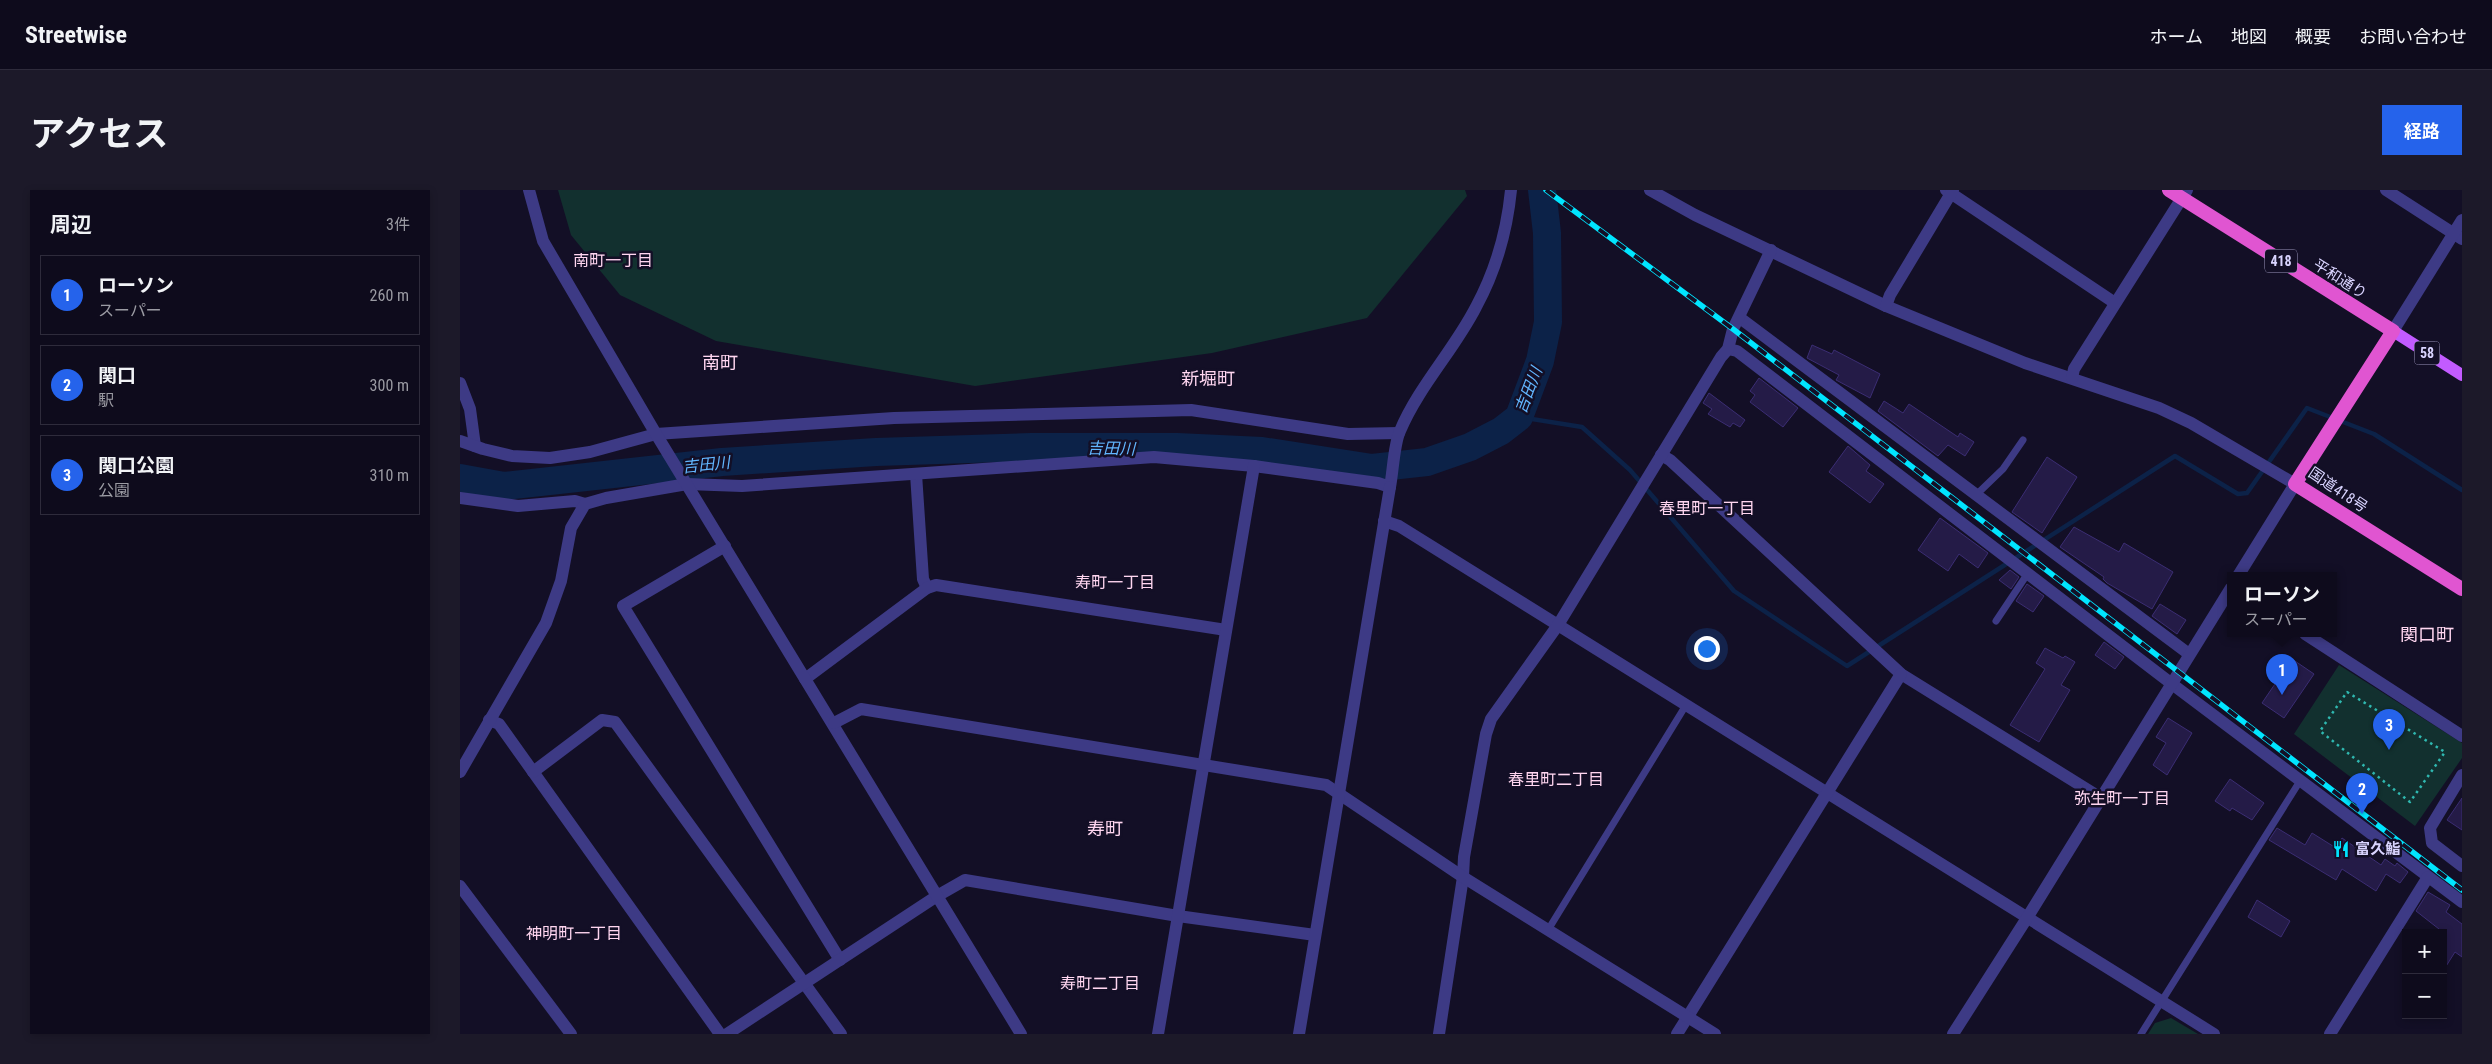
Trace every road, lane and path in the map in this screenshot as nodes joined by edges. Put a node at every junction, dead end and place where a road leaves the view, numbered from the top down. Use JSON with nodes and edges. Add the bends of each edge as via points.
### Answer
{"nodes":[{"id":1,"x":529,"y":190,"type":"edge"},
{"id":2,"x":1511,"y":190,"type":"edge"},
{"id":3,"x":1650,"y":190,"type":"edge"},
{"id":4,"x":2169,"y":190,"type":"edge"},
{"id":5,"x":2386,"y":190,"type":"edge"},
{"id":6,"x":1950,"y":191,"type":"edge"},
{"id":7,"x":2184,"y":194,"type":"edge"},
{"id":8,"x":2462,"y":220,"type":"edge"},
{"id":9,"x":2458,"y":236,"type":"edge"},
{"id":10,"x":1770,"y":250,"type":"junction"},
{"id":11,"x":2115,"y":303,"type":"junction"},
{"id":12,"x":1886,"y":306,"type":"junction"},
{"id":13,"x":1740,"y":318,"type":"junction"},
{"id":14,"x":2393,"y":331,"type":"junction"},
{"id":15,"x":1728,"y":349,"type":"junction"},
{"id":16,"x":2462,"y":375,"type":"edge"},
{"id":17,"x":2072,"y":378,"type":"junction"},
{"id":18,"x":460,"y":383,"type":"edge"},
{"id":19,"x":659,"y":437,"type":"junction"},
{"id":20,"x":1398,"y":437,"type":"junction"},
{"id":21,"x":2023,"y":440,"type":"dead end"},
{"id":22,"x":460,"y":441,"type":"edge"},
{"id":23,"x":475,"y":446,"type":"junction"},
{"id":24,"x":1661,"y":455,"type":"junction"},
{"id":25,"x":1254,"y":466,"type":"junction"},
{"id":26,"x":916,"y":474,"type":"junction"},
{"id":27,"x":685,"y":480,"type":"junction"},
{"id":28,"x":2295,"y":484,"type":"junction"},
{"id":29,"x":1390,"y":487,"type":"junction"},
{"id":30,"x":1976,"y":495,"type":"junction"},
{"id":31,"x":460,"y":498,"type":"edge"},
{"id":32,"x":586,"y":504,"type":"junction"},
{"id":33,"x":1384,"y":520,"type":"junction"},
{"id":34,"x":725,"y":546,"type":"junction"},
{"id":35,"x":2240,"y":572,"type":"edge"},
{"id":36,"x":2028,"y":573,"type":"junction"},
{"id":37,"x":927,"y":588,"type":"junction"},
{"id":38,"x":2462,"y":588,"type":"edge"},
{"id":39,"x":2227,"y":594,"type":"edge"},
{"id":40,"x":1996,"y":621,"type":"dead end"},
{"id":41,"x":1558,"y":625,"type":"junction"},
{"id":42,"x":1226,"y":630,"type":"junction"},
{"id":43,"x":2310,"y":637,"type":"edge"},
{"id":44,"x":2189,"y":654,"type":"junction"},
{"id":45,"x":1901,"y":674,"type":"junction"},
{"id":46,"x":806,"y":679,"type":"junction"},
{"id":47,"x":2172,"y":684,"type":"junction"},
{"id":48,"x":1686,"y":705,"type":"junction"},
{"id":49,"x":489,"y":720,"type":"junction"},
{"id":50,"x":834,"y":723,"type":"junction"},
{"id":51,"x":2320,"y":731,"type":"joint"},
{"id":52,"x":2462,"y":736,"type":"edge"},
{"id":53,"x":1203,"y":765,"type":"junction"},
{"id":54,"x":460,"y":772,"type":"edge"},
{"id":55,"x":533,"y":772,"type":"junction"},
{"id":56,"x":2462,"y":775,"type":"edge"},
{"id":57,"x":2300,"y":781,"type":"junction"},
{"id":58,"x":1827,"y":793,"type":"junction"},
{"id":59,"x":1338,"y":794,"type":"junction"},
{"id":60,"x":2101,"y":798,"type":"junction"},
{"id":61,"x":2462,"y":866,"type":"edge"},
{"id":62,"x":1463,"y":877,"type":"junction"},
{"id":63,"x":2428,"y":877,"type":"junction"},
{"id":64,"x":460,"y":886,"type":"edge"},
{"id":65,"x":937,"y":896,"type":"junction"},
{"id":66,"x":2462,"y":902,"type":"edge"},
{"id":67,"x":1178,"y":916,"type":"junction"},
{"id":68,"x":2028,"y":918,"type":"junction"},
{"id":69,"x":1548,"y":930,"type":"junction"},
{"id":70,"x":1315,"y":935,"type":"junction"},
{"id":71,"x":840,"y":960,"type":"junction"},
{"id":72,"x":804,"y":983,"type":"junction"},
{"id":73,"x":2161,"y":1002,"type":"junction"},
{"id":74,"x":1688,"y":1017,"type":"junction"},
{"id":75,"x":571,"y":1034,"type":"edge"},
{"id":76,"x":720,"y":1034,"type":"edge"},
{"id":77,"x":726,"y":1034,"type":"edge"},
{"id":78,"x":841,"y":1034,"type":"edge"},
{"id":79,"x":1021,"y":1034,"type":"edge"},
{"id":80,"x":1158,"y":1034,"type":"edge"},
{"id":81,"x":1299,"y":1034,"type":"edge"},
{"id":82,"x":1439,"y":1034,"type":"edge"},
{"id":83,"x":1677,"y":1034,"type":"edge"},
{"id":84,"x":1715,"y":1034,"type":"edge"},
{"id":85,"x":1953,"y":1034,"type":"edge"},
{"id":86,"x":2141,"y":1034,"type":"edge"},
{"id":87,"x":2214,"y":1034,"type":"edge"},
{"id":88,"x":2330,"y":1034,"type":"edge"}],
"edges":[{"from":1,"to":19,"type":"street","via":[[543,241]]},
{"from":2,"to":20,"type":"street","via":[[1507,227],[1477,307],[1417,399]]},
{"from":3,"to":10,"type":"street"},
{"from":4,"to":7,"type":"highway","name":"平和通り","number":"418"},
{"from":5,"to":9,"type":"street"},
{"from":6,"to":11,"type":"street"},
{"from":6,"to":12,"type":"street"},
{"from":7,"to":11,"type":"street"},
{"from":7,"to":14,"type":"highway","name":"平和通り","number":"418"},
{"from":8,"to":9,"type":"street"},
{"from":9,"to":14,"type":"street"},
{"from":10,"to":12,"type":"street"},
{"from":10,"to":13,"type":"street"},
{"from":11,"to":17,"type":"street","via":[[2074,369]]},
{"from":12,"to":17,"type":"street","via":[[1991,350]]},
{"from":13,"to":15,"type":"street","via":[[1733,329]]},
{"from":13,"to":30,"type":"street"},
{"from":14,"to":16,"type":"main road","number":"58"},
{"from":14,"to":28,"type":"highway","name":"国道418号"},
{"from":15,"to":24,"type":"street"},
{"from":15,"to":36,"type":"street","via":[[1737,351]]},
{"from":17,"to":28,"type":"street","via":[[2159,408],[2191,423]]},
{"from":18,"to":23,"type":"street","via":[[470,409]]},
{"from":19,"to":20,"type":"street","via":[[894,418],[1191,410],[1348,434]]},
{"from":19,"to":23,"type":"street","via":[[550,458],[512,456]]},
{"from":19,"to":27,"type":"street"},
{"from":20,"to":29,"type":"street"},
{"from":21,"to":30,"type":"lane","via":[[2003,468]]},
{"from":22,"to":23,"type":"street"},
{"from":24,"to":41,"type":"street"},
{"from":24,"to":45,"type":"street"},
{"from":25,"to":26,"type":"street","via":[[1154,457]]},
{"from":25,"to":29,"type":"street"},
{"from":25,"to":42,"type":"street"},
{"from":26,"to":27,"type":"street","via":[[742,486]]},
{"from":26,"to":37,"type":"street","via":[[923,579]]},
{"from":27,"to":32,"type":"street"},
{"from":27,"to":34,"type":"street"},
{"from":28,"to":35,"type":"street"},
{"from":28,"to":38,"type":"highway","name":"国道418号"},
{"from":29,"to":33,"type":"street"},
{"from":30,"to":44,"type":"street"},
{"from":31,"to":32,"type":"street","via":[[518,506],[575,501]]},
{"from":32,"to":49,"type":"street","via":[[571,528],[561,582],[546,623]]},
{"from":33,"to":41,"type":"street","via":[[1399,526]]},
{"from":33,"to":59,"type":"street"},
{"from":34,"to":46,"type":"street"},
{"from":34,"to":71,"type":"street","via":[[623,606]]},
{"from":36,"to":40,"type":"lane"},
{"from":36,"to":47,"type":"street"},
{"from":37,"to":42,"type":"street","via":[[936,585],[954,587]]},
{"from":37,"to":46,"type":"street"},
{"from":39,"to":44,"type":"street"},
{"from":41,"to":48,"type":"street"},
{"from":41,"to":62,"type":"street","via":[[1491,719],[1474,800]]},
{"from":42,"to":53,"type":"street"},
{"from":43,"to":52,"type":"street"},
{"from":44,"to":47,"type":"street"},
{"from":45,"to":58,"type":"street"},
{"from":45,"to":60,"type":"street"},
{"from":46,"to":50,"type":"street"},
{"from":47,"to":57,"type":"street"},
{"from":47,"to":60,"type":"street"},
{"from":48,"to":58,"type":"street"},
{"from":48,"to":69,"type":"lane"},
{"from":49,"to":54,"type":"street"},
{"from":49,"to":55,"type":"street","via":[[499,724]]},
{"from":50,"to":53,"type":"street","via":[[861,709]]},
{"from":50,"to":65,"type":"street"},
{"from":51,"to":51,"type":"path","via":[[2346,692],[2446,752],[2410,802]]},
{"from":53,"to":59,"type":"street","via":[[1326,785]]},
{"from":53,"to":67,"type":"street"},
{"from":55,"to":72,"type":"street","via":[[602,720],[615,722]]},
{"from":55,"to":76,"type":"street"},
{"from":56,"to":61,"type":"street","via":[[2430,828],[2432,843]]},
{"from":57,"to":63,"type":"street"},
{"from":57,"to":73,"type":"lane"},
{"from":58,"to":68,"type":"street"},
{"from":58,"to":74,"type":"street"},
{"from":59,"to":62,"type":"street"},
{"from":59,"to":70,"type":"street"},
{"from":60,"to":68,"type":"street"},
{"from":62,"to":69,"type":"street"},
{"from":62,"to":82,"type":"street"},
{"from":63,"to":66,"type":"street"},
{"from":63,"to":88,"type":"street"},
{"from":64,"to":75,"type":"street"},
{"from":65,"to":67,"type":"street","via":[[965,880]]},
{"from":65,"to":71,"type":"street"},
{"from":65,"to":79,"type":"street"},
{"from":67,"to":70,"type":"street"},
{"from":67,"to":80,"type":"street"},
{"from":68,"to":73,"type":"street"},
{"from":68,"to":85,"type":"street"},
{"from":69,"to":74,"type":"street"},
{"from":70,"to":81,"type":"street"},
{"from":71,"to":72,"type":"street"},
{"from":72,"to":77,"type":"street"},
{"from":72,"to":78,"type":"street"},
{"from":73,"to":86,"type":"lane"},
{"from":73,"to":87,"type":"street"},
{"from":74,"to":83,"type":"street"},
{"from":74,"to":84,"type":"street"}]}
